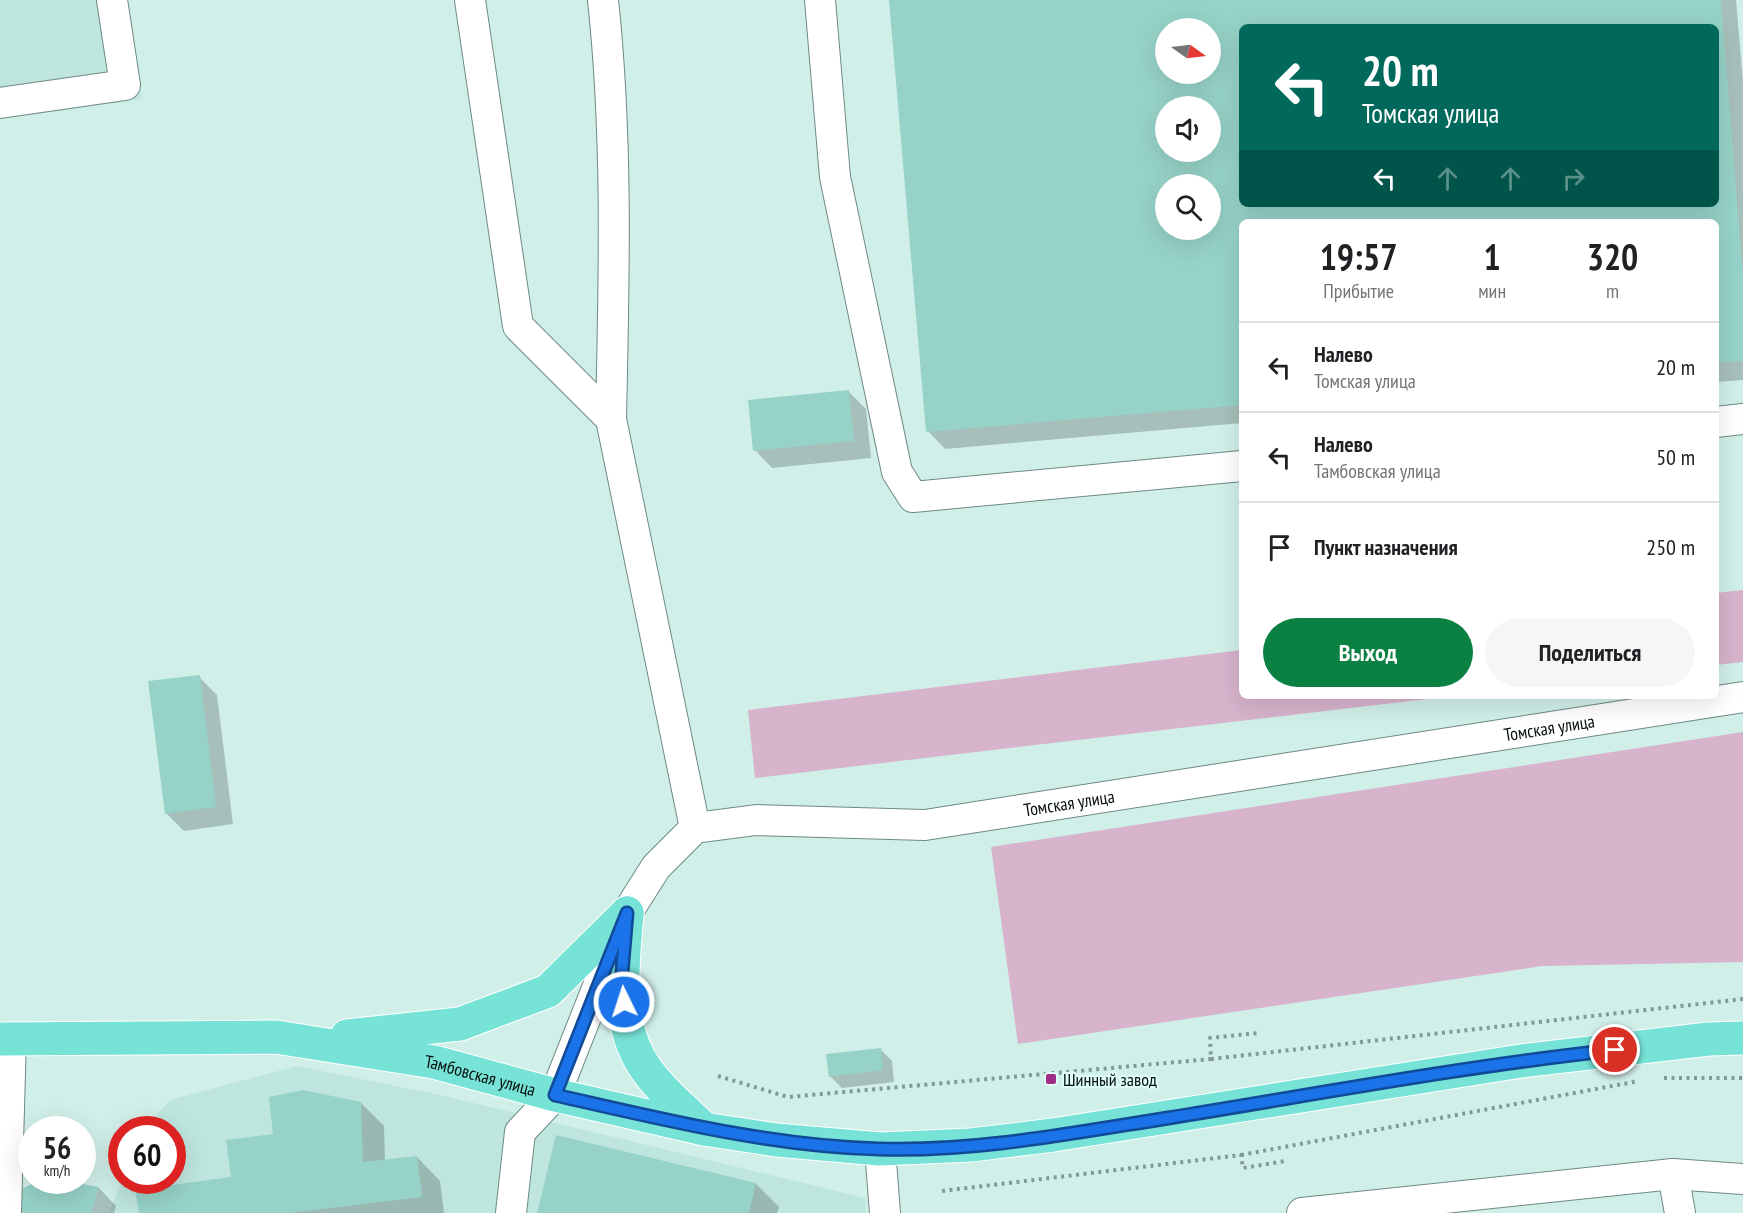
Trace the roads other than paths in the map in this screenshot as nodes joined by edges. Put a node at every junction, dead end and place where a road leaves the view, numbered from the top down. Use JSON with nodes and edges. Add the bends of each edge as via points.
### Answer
{"nodes":[{"id":1,"x":112,"y":0,"type":"edge"},
{"id":2,"x":470,"y":0,"type":"edge"},
{"id":3,"x":603,"y":0,"type":"edge"},
{"id":4,"x":820,"y":0,"type":"edge"},
{"id":5,"x":0,"y":103,"type":"edge"},
{"id":6,"x":611,"y":419,"type":"junction"},
{"id":7,"x":1743,"y":419,"type":"edge"},
{"id":8,"x":1719,"y":422,"type":"edge"},
{"id":9,"x":1239,"y":466,"type":"edge"},
{"id":10,"x":1743,"y":697,"type":"edge"},
{"id":11,"x":695,"y":828,"type":"junction"},
{"id":12,"x":627,"y":913,"type":"junction"},
{"id":13,"x":276,"y":1037,"type":"junction"},
{"id":14,"x":6,"y":1038,"type":"edge"},
{"id":15,"x":1743,"y":1038,"type":"edge"},
{"id":16,"x":555,"y":1095,"type":"junction"},
{"id":17,"x":704,"y":1129,"type":"junction"},
{"id":18,"x":880,"y":1149,"type":"junction"},
{"id":19,"x":1673,"y":1174,"type":"junction"},
{"id":20,"x":1743,"y":1179,"type":"edge"},
{"id":21,"x":6,"y":1213,"type":"edge"},
{"id":22,"x":511,"y":1213,"type":"edge"},
{"id":23,"x":885,"y":1213,"type":"edge"},
{"id":24,"x":1302,"y":1213,"type":"edge"},
{"id":25,"x":1680,"y":1213,"type":"edge"}],
"edges":[{"from":1,"to":5,"type":"street","via":[[124,85]]},
{"from":2,"to":6,"type":"street","via":[[518,326]]},
{"from":3,"to":6,"type":"street","via":[[609,54],[615,248]]},
{"from":4,"to":9,"type":"street","via":[[835,177],[897,472],[913,497]]},
{"from":6,"to":11,"type":"street"},
{"from":7,"to":8,"type":"street"},
{"from":10,"to":11,"type":"street","name":"Томская улица","via":[[925,825],[756,820]]},
{"from":11,"to":12,"type":"street","via":[[656,867]]},
{"from":12,"to":13,"type":"main road","via":[[548,991],[460,1024],[368,1035]]},
{"from":12,"to":16,"type":"street"},
{"from":12,"to":17,"type":"main road","via":[[621,984],[631,1039],[646,1069]]},
{"from":13,"to":14,"type":"main road","name":"Тамбовская улица"},
{"from":13,"to":16,"type":"main road","name":"Тамбовская улица","via":[[434,1062]]},
{"from":14,"to":21,"type":"street"},
{"from":15,"to":18,"type":"main road","name":"Тамбовская улица","via":[[1521,1061],[1053,1135],[971,1145]]},
{"from":16,"to":17,"type":"main road","name":"Тамбовская улица"},
{"from":16,"to":22,"type":"street","via":[[520,1132]]},
{"from":17,"to":18,"type":"main road","name":"Тамбовская улица"},
{"from":18,"to":23,"type":"street"},
{"from":19,"to":20,"type":"street"},
{"from":19,"to":24,"type":"street"},
{"from":19,"to":25,"type":"street"}]}
